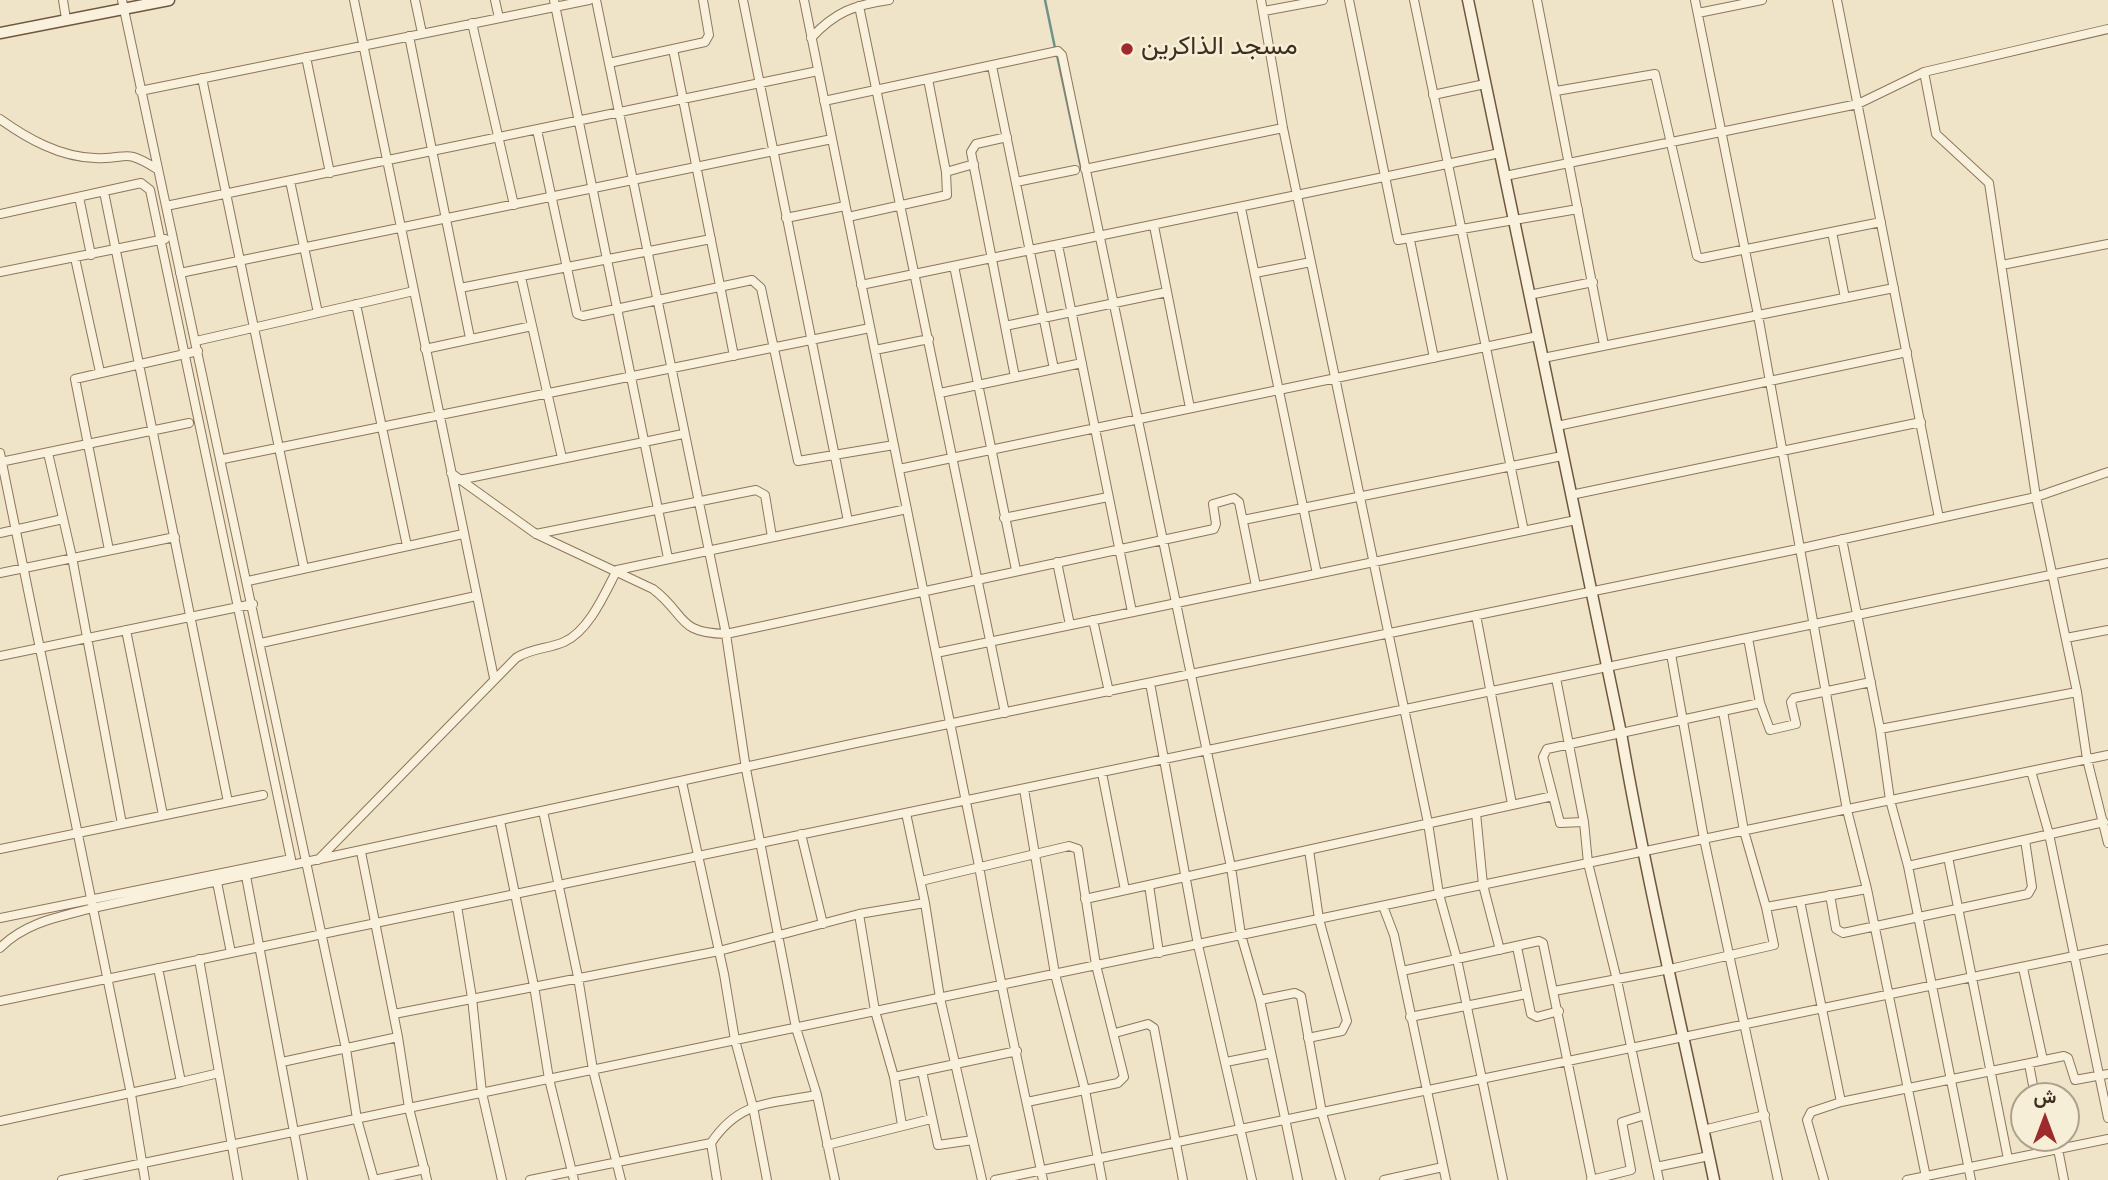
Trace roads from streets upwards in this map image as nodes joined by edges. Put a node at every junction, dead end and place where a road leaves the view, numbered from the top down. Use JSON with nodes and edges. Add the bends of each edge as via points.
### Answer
{"nodes":[{"id":1,"x":63,"y":0,"type":"edge"},
{"id":2,"x":169,"y":0,"type":"edge"},
{"id":3,"x":354,"y":0,"type":"edge"},
{"id":4,"x":415,"y":0,"type":"edge"},
{"id":5,"x":495,"y":0,"type":"edge"},
{"id":6,"x":585,"y":0,"type":"edge"},
{"id":7,"x":596,"y":0,"type":"edge"},
{"id":8,"x":703,"y":0,"type":"edge"},
{"id":9,"x":743,"y":0,"type":"edge"},
{"id":10,"x":804,"y":0,"type":"edge"},
{"id":11,"x":889,"y":0,"type":"edge"},
{"id":12,"x":1261,"y":0,"type":"edge"},
{"id":13,"x":1323,"y":0,"type":"edge"},
{"id":14,"x":1349,"y":0,"type":"edge"},
{"id":15,"x":1413,"y":0,"type":"edge"},
{"id":16,"x":1468,"y":0,"type":"edge"},
{"id":17,"x":1537,"y":0,"type":"edge"},
{"id":18,"x":1695,"y":0,"type":"edge"},
{"id":19,"x":1762,"y":0,"type":"edge"},
{"id":20,"x":1837,"y":0,"type":"edge"},
{"id":21,"x":555,"y":3,"type":"edge"},
{"id":22,"x":123,"y":5,"type":"edge"},
{"id":23,"x":859,"y":6,"type":"junction"},
{"id":24,"x":1264,"y":11,"type":"junction"},
{"id":25,"x":1698,"y":13,"type":"junction"},
{"id":26,"x":499,"y":18,"type":"junction"},
{"id":27,"x":66,"y":19,"type":"junction"},
{"id":28,"x":472,"y":23,"type":"junction"},
{"id":29,"x":2108,"y":29,"type":"edge"},
{"id":30,"x":0,"y":33,"type":"edge"},
{"id":31,"x":422,"y":33,"type":"junction"},
{"id":32,"x":409,"y":36,"type":"junction"},
{"id":33,"x":811,"y":38,"type":"junction"},
{"id":34,"x":363,"y":46,"type":"junction"},
{"id":35,"x":673,"y":49,"type":"junction"},
{"id":36,"x":306,"y":57,"type":"junction"},
{"id":37,"x":610,"y":63,"type":"junction"},
{"id":38,"x":992,"y":65,"type":"junction"},
{"id":39,"x":818,"y":71,"type":"junction"},
{"id":40,"x":1924,"y":72,"type":"junction"},
{"id":41,"x":202,"y":78,"type":"junction"},
{"id":42,"x":928,"y":79,"type":"junction"},
{"id":43,"x":759,"y":83,"type":"junction"},
{"id":44,"x":1485,"y":84,"type":"junction"},
{"id":45,"x":876,"y":90,"type":"junction"},
{"id":46,"x":140,"y":91,"type":"junction"},
{"id":47,"x":1556,"y":91,"type":"junction"},
{"id":48,"x":1433,"y":95,"type":"junction"},
{"id":49,"x":683,"y":99,"type":"junction"},
{"id":50,"x":824,"y":102,"type":"junction"},
{"id":51,"x":1858,"y":104,"type":"junction"},
{"id":52,"x":620,"y":112,"type":"junction"},
{"id":53,"x":0,"y":119,"type":"edge"},
{"id":54,"x":579,"y":121,"type":"junction"},
{"id":55,"x":1283,"y":128,"type":"junction"},
{"id":56,"x":537,"y":130,"type":"junction"},
{"id":57,"x":1722,"y":132,"type":"junction"},
{"id":58,"x":1007,"y":137,"type":"junction"},
{"id":59,"x":500,"y":139,"type":"junction"},
{"id":60,"x":832,"y":139,"type":"junction"},
{"id":61,"x":1670,"y":143,"type":"junction"},
{"id":62,"x":432,"y":152,"type":"junction"},
{"id":63,"x":773,"y":152,"type":"junction"},
{"id":64,"x":1500,"y":153,"type":"junction"},
{"id":65,"x":387,"y":161,"type":"junction"},
{"id":66,"x":1447,"y":162,"type":"junction"},
{"id":67,"x":974,"y":164,"type":"junction"},
{"id":68,"x":1570,"y":164,"type":"junction"},
{"id":69,"x":697,"y":167,"type":"junction"},
{"id":70,"x":157,"y":169,"type":"junction"},
{"id":71,"x":1085,"y":169,"type":"junction"},
{"id":72,"x":1075,"y":170,"type":"dead end"},
{"id":73,"x":946,"y":172,"type":"junction"},
{"id":74,"x":330,"y":173,"type":"junction"},
{"id":75,"x":1382,"y":176,"type":"junction"},
{"id":76,"x":1504,"y":176,"type":"junction"},
{"id":77,"x":632,"y":180,"type":"junction"},
{"id":78,"x":290,"y":181,"type":"junction"},
{"id":79,"x":1016,"y":181,"type":"junction"},
{"id":80,"x":592,"y":188,"type":"junction"},
{"id":81,"x":104,"y":192,"type":"junction"},
{"id":82,"x":226,"y":194,"type":"junction"},
{"id":83,"x":1297,"y":196,"type":"junction"},
{"id":84,"x":79,"y":197,"type":"junction"},
{"id":85,"x":551,"y":198,"type":"junction"},
{"id":86,"x":514,"y":205,"type":"junction"},
{"id":87,"x":166,"y":206,"type":"junction"},
{"id":88,"x":845,"y":206,"type":"junction"},
{"id":89,"x":900,"y":206,"type":"junction"},
{"id":90,"x":1241,"y":208,"type":"junction"},
{"id":91,"x":1578,"y":209,"type":"junction"},
{"id":92,"x":0,"y":214,"type":"edge"},
{"id":93,"x":786,"y":218,"type":"junction"},
{"id":94,"x":848,"y":218,"type":"junction"},
{"id":95,"x":445,"y":219,"type":"junction"},
{"id":96,"x":1514,"y":221,"type":"junction"},
{"id":97,"x":1881,"y":222,"type":"junction"},
{"id":98,"x":1154,"y":226,"type":"junction"},
{"id":99,"x":401,"y":228,"type":"junction"},
{"id":100,"x":1462,"y":231,"type":"junction"},
{"id":101,"x":1832,"y":232,"type":"junction"},
{"id":102,"x":173,"y":237,"type":"junction"},
{"id":103,"x":1098,"y":237,"type":"junction"},
{"id":104,"x":711,"y":239,"type":"junction"},
{"id":105,"x":161,"y":240,"type":"junction"},
{"id":106,"x":1410,"y":240,"type":"junction"},
{"id":107,"x":2108,"y":244,"type":"edge"},
{"id":108,"x":1058,"y":245,"type":"junction"},
{"id":109,"x":303,"y":249,"type":"junction"},
{"id":110,"x":116,"y":250,"type":"junction"},
{"id":111,"x":1030,"y":250,"type":"junction"},
{"id":112,"x":1746,"y":250,"type":"junction"},
{"id":113,"x":647,"y":251,"type":"junction"},
{"id":114,"x":91,"y":255,"type":"junction"},
{"id":115,"x":75,"y":258,"type":"junction"},
{"id":116,"x":992,"y":258,"type":"junction"},
{"id":117,"x":607,"y":260,"type":"junction"},
{"id":118,"x":240,"y":261,"type":"junction"},
{"id":119,"x":1311,"y":262,"type":"junction"},
{"id":120,"x":2002,"y":265,"type":"junction"},
{"id":121,"x":954,"y":267,"type":"junction"},
{"id":122,"x":566,"y":269,"type":"junction"},
{"id":123,"x":0,"y":272,"type":"edge"},
{"id":124,"x":180,"y":273,"type":"junction"},
{"id":125,"x":1255,"y":273,"type":"junction"},
{"id":126,"x":915,"y":274,"type":"junction"},
{"id":127,"x":521,"y":277,"type":"junction"},
{"id":128,"x":1593,"y":282,"type":"junction"},
{"id":129,"x":862,"y":285,"type":"junction"},
{"id":130,"x":720,"y":287,"type":"junction"},
{"id":131,"x":460,"y":288,"type":"junction"},
{"id":132,"x":1894,"y":288,"type":"junction"},
{"id":133,"x":414,"y":291,"type":"junction"},
{"id":134,"x":1167,"y":292,"type":"junction"},
{"id":135,"x":1529,"y":295,"type":"junction"},
{"id":136,"x":1845,"y":298,"type":"junction"},
{"id":137,"x":657,"y":300,"type":"junction"},
{"id":138,"x":356,"y":304,"type":"junction"},
{"id":139,"x":1112,"y":304,"type":"junction"},
{"id":140,"x":617,"y":309,"type":"junction"},
{"id":141,"x":1072,"y":312,"type":"junction"},
{"id":142,"x":318,"y":313,"type":"junction"},
{"id":143,"x":1758,"y":315,"type":"junction"},
{"id":144,"x":1043,"y":318,"type":"junction"},
{"id":145,"x":532,"y":326,"type":"junction"},
{"id":146,"x":1005,"y":326,"type":"junction"},
{"id":147,"x":254,"y":328,"type":"junction"},
{"id":148,"x":870,"y":328,"type":"junction"},
{"id":149,"x":1538,"y":336,"type":"junction"},
{"id":150,"x":470,"y":338,"type":"junction"},
{"id":151,"x":813,"y":339,"type":"junction"},
{"id":152,"x":929,"y":339,"type":"junction"},
{"id":153,"x":196,"y":341,"type":"junction"},
{"id":154,"x":1605,"y":345,"type":"junction"},
{"id":155,"x":1484,"y":347,"type":"junction"},
{"id":156,"x":772,"y":348,"type":"junction"},
{"id":157,"x":425,"y":349,"type":"junction"},
{"id":158,"x":874,"y":350,"type":"junction"},
{"id":159,"x":198,"y":351,"type":"junction"},
{"id":160,"x":1907,"y":352,"type":"junction"},
{"id":161,"x":185,"y":354,"type":"junction"},
{"id":162,"x":734,"y":355,"type":"junction"},
{"id":163,"x":1434,"y":358,"type":"junction"},
{"id":164,"x":1543,"y":358,"type":"junction"},
{"id":165,"x":1082,"y":363,"type":"junction"},
{"id":166,"x":138,"y":364,"type":"junction"},
{"id":167,"x":671,"y":369,"type":"junction"},
{"id":168,"x":1054,"y":369,"type":"junction"},
{"id":169,"x":100,"y":372,"type":"junction"},
{"id":170,"x":631,"y":377,"type":"junction"},
{"id":171,"x":1016,"y":377,"type":"junction"},
{"id":172,"x":1336,"y":378,"type":"junction"},
{"id":173,"x":1769,"y":380,"type":"junction"},
{"id":174,"x":978,"y":385,"type":"junction"},
{"id":175,"x":1280,"y":390,"type":"junction"},
{"id":176,"x":940,"y":393,"type":"junction"},
{"id":177,"x":547,"y":394,"type":"junction"},
{"id":178,"x":1189,"y":408,"type":"junction"},
{"id":179,"x":439,"y":415,"type":"junction"},
{"id":180,"x":1137,"y":420,"type":"junction"},
{"id":181,"x":1921,"y":422,"type":"junction"},
{"id":182,"x":189,"y":423,"type":"dead end"},
{"id":183,"x":1557,"y":426,"type":"junction"},
{"id":184,"x":382,"y":427,"type":"junction"},
{"id":185,"x":1095,"y":428,"type":"junction"},
{"id":186,"x":153,"y":431,"type":"junction"},
{"id":187,"x":683,"y":434,"type":"junction"},
{"id":188,"x":644,"y":442,"type":"junction"},
{"id":189,"x":89,"y":444,"type":"junction"},
{"id":190,"x":894,"y":444,"type":"junction"},
{"id":191,"x":279,"y":447,"type":"junction"},
{"id":192,"x":991,"y":450,"type":"junction"},
{"id":193,"x":1780,"y":450,"type":"junction"},
{"id":194,"x":48,"y":453,"type":"junction"},
{"id":195,"x":835,"y":456,"type":"junction"},
{"id":196,"x":1562,"y":456,"type":"junction"},
{"id":197,"x":562,"y":458,"type":"junction"},
{"id":198,"x":953,"y":458,"type":"junction"},
{"id":199,"x":1,"y":459,"type":"edge"},
{"id":200,"x":223,"y":459,"type":"junction"},
{"id":201,"x":1510,"y":466,"type":"junction"},
{"id":202,"x":899,"y":470,"type":"junction"},
{"id":203,"x":2108,"y":472,"type":"edge"},
{"id":204,"x":451,"y":473,"type":"junction"},
{"id":205,"x":459,"y":480,"type":"junction"},
{"id":206,"x":1359,"y":495,"type":"junction"},
{"id":207,"x":1571,"y":495,"type":"junction"},
{"id":208,"x":1108,"y":497,"type":"junction"},
{"id":209,"x":2036,"y":497,"type":"junction"},
{"id":210,"x":698,"y":501,"type":"junction"},
{"id":211,"x":1304,"y":508,"type":"junction"},
{"id":212,"x":907,"y":509,"type":"junction"},
{"id":213,"x":658,"y":510,"type":"junction"},
{"id":214,"x":1004,"y":518,"type":"junction"},
{"id":215,"x":1940,"y":518,"type":"junction"},
{"id":216,"x":63,"y":520,"type":"junction"},
{"id":217,"x":1243,"y":520,"type":"junction"},
{"id":218,"x":1576,"y":520,"type":"junction"},
{"id":219,"x":848,"y":521,"type":"junction"},
{"id":220,"x":15,"y":530,"type":"junction"},
{"id":221,"x":1524,"y":531,"type":"junction"},
{"id":222,"x":0,"y":533,"type":"edge"},
{"id":223,"x":463,"y":534,"type":"junction"},
{"id":224,"x":536,"y":534,"type":"junction"},
{"id":225,"x":175,"y":537,"type":"junction"},
{"id":226,"x":772,"y":537,"type":"junction"},
{"id":227,"x":1842,"y":539,"type":"junction"},
{"id":228,"x":1162,"y":540,"type":"junction"},
{"id":229,"x":407,"y":546,"type":"junction"},
{"id":230,"x":1118,"y":548,"type":"junction"},
{"id":231,"x":1798,"y":549,"type":"junction"},
{"id":232,"x":109,"y":550,"type":"junction"},
{"id":233,"x":709,"y":550,"type":"junction"},
{"id":234,"x":72,"y":558,"type":"junction"},
{"id":235,"x":668,"y":558,"type":"junction"},
{"id":236,"x":1057,"y":562,"type":"junction"},
{"id":237,"x":1374,"y":562,"type":"junction"},
{"id":238,"x":2108,"y":563,"type":"edge"},
{"id":239,"x":23,"y":568,"type":"junction"},
{"id":240,"x":304,"y":568,"type":"junction"},
{"id":241,"x":617,"y":570,"type":"junction"},
{"id":242,"x":1016,"y":570,"type":"junction"},
{"id":243,"x":0,"y":573,"type":"edge"},
{"id":244,"x":1317,"y":574,"type":"junction"},
{"id":245,"x":2053,"y":575,"type":"junction"},
{"id":246,"x":978,"y":579,"type":"junction"},
{"id":247,"x":248,"y":580,"type":"junction"},
{"id":248,"x":1256,"y":586,"type":"junction"},
{"id":249,"x":923,"y":590,"type":"junction"},
{"id":250,"x":1591,"y":591,"type":"junction"},
{"id":251,"x":476,"y":596,"type":"junction"},
{"id":252,"x":1175,"y":603,"type":"junction"},
{"id":253,"x":253,"y":604,"type":"junction"},
{"id":254,"x":238,"y":607,"type":"junction"},
{"id":255,"x":1132,"y":612,"type":"junction"},
{"id":256,"x":1476,"y":615,"type":"junction"},
{"id":257,"x":1857,"y":615,"type":"junction"},
{"id":258,"x":191,"y":617,"type":"junction"},
{"id":259,"x":1093,"y":620,"type":"junction"},
{"id":260,"x":1070,"y":625,"type":"junction"},
{"id":261,"x":1814,"y":625,"type":"junction"},
{"id":262,"x":126,"y":630,"type":"junction"},
{"id":263,"x":2108,"y":630,"type":"edge"},
{"id":264,"x":1389,"y":633,"type":"junction"},
{"id":265,"x":726,"y":634,"type":"junction"},
{"id":266,"x":88,"y":638,"type":"junction"},
{"id":267,"x":1748,"y":638,"type":"junction"},
{"id":268,"x":2066,"y":638,"type":"junction"},
{"id":269,"x":991,"y":642,"type":"junction"},
{"id":270,"x":261,"y":643,"type":"junction"},
{"id":271,"x":40,"y":648,"type":"junction"},
{"id":272,"x":936,"y":653,"type":"junction"},
{"id":273,"x":1671,"y":654,"type":"junction"},
{"id":274,"x":0,"y":656,"type":"edge"},
{"id":275,"x":1607,"y":667,"type":"junction"},
{"id":276,"x":1190,"y":675,"type":"junction"},
{"id":277,"x":494,"y":678,"type":"junction"},
{"id":278,"x":1556,"y":678,"type":"junction"},
{"id":279,"x":1871,"y":682,"type":"junction"},
{"id":280,"x":1150,"y":683,"type":"junction"},
{"id":281,"x":1492,"y":691,"type":"junction"},
{"id":282,"x":1109,"y":692,"type":"junction"},
{"id":283,"x":1827,"y":692,"type":"junction"},
{"id":284,"x":2077,"y":692,"type":"junction"},
{"id":285,"x":1760,"y":703,"type":"junction"},
{"id":286,"x":1405,"y":709,"type":"junction"},
{"id":287,"x":1723,"y":711,"type":"junction"},
{"id":288,"x":1005,"y":713,"type":"junction"},
{"id":289,"x":1684,"y":719,"type":"junction"},
{"id":290,"x":950,"y":725,"type":"junction"},
{"id":291,"x":1880,"y":729,"type":"junction"},
{"id":292,"x":1621,"y":733,"type":"junction"},
{"id":293,"x":1569,"y":745,"type":"junction"},
{"id":294,"x":1206,"y":750,"type":"junction"},
{"id":295,"x":2108,"y":755,"type":"edge"},
{"id":296,"x":1166,"y":759,"type":"junction"},
{"id":297,"x":2087,"y":760,"type":"junction"},
{"id":298,"x":746,"y":769,"type":"junction"},
{"id":299,"x":2031,"y":771,"type":"junction"},
{"id":300,"x":1102,"y":773,"type":"junction"},
{"id":301,"x":682,"y":782,"type":"junction"},
{"id":302,"x":1024,"y":789,"type":"junction"},
{"id":303,"x":263,"y":794,"type":"dead end"},
{"id":304,"x":1553,"y":796,"type":"junction"},
{"id":305,"x":966,"y":800,"type":"junction"},
{"id":306,"x":1890,"y":800,"type":"junction"},
{"id":307,"x":228,"y":802,"type":"junction"},
{"id":308,"x":1512,"y":804,"type":"junction"},
{"id":309,"x":1847,"y":810,"type":"junction"},
{"id":310,"x":543,"y":811,"type":"junction"},
{"id":311,"x":906,"y":813,"type":"junction"},
{"id":312,"x":1476,"y":813,"type":"junction"},
{"id":313,"x":163,"y":815,"type":"junction"},
{"id":314,"x":500,"y":821,"type":"junction"},
{"id":315,"x":1584,"y":822,"type":"junction"},
{"id":316,"x":2104,"y":822,"type":"junction"},
{"id":317,"x":1429,"y":823,"type":"junction"},
{"id":318,"x":122,"y":824,"type":"junction"},
{"id":319,"x":1744,"y":831,"type":"junction"},
{"id":320,"x":78,"y":833,"type":"junction"},
{"id":321,"x":801,"y":834,"type":"junction"},
{"id":322,"x":2049,"y":834,"type":"junction"},
{"id":323,"x":1704,"y":839,"type":"junction"},
{"id":324,"x":2025,"y":840,"type":"junction"},
{"id":325,"x":762,"y":842,"type":"junction"},
{"id":326,"x":2108,"y":843,"type":"edge"},
{"id":327,"x":0,"y":849,"type":"edge"},
{"id":328,"x":1309,"y":850,"type":"junction"},
{"id":329,"x":361,"y":852,"type":"junction"},
{"id":330,"x":1641,"y":852,"type":"junction"},
{"id":331,"x":1037,"y":853,"type":"junction"},
{"id":332,"x":698,"y":856,"type":"junction"},
{"id":333,"x":1948,"y":857,"type":"junction"},
{"id":334,"x":312,"y":863,"type":"junction"},
{"id":335,"x":1588,"y":863,"type":"junction"},
{"id":336,"x":979,"y":866,"type":"junction"},
{"id":337,"x":1908,"y":866,"type":"junction"},
{"id":338,"x":1231,"y":867,"type":"junction"},
{"id":339,"x":246,"y":876,"type":"junction"},
{"id":340,"x":1186,"y":877,"type":"junction"},
{"id":341,"x":921,"y":881,"type":"junction"},
{"id":342,"x":217,"y":882,"type":"junction"},
{"id":343,"x":558,"y":885,"type":"junction"},
{"id":344,"x":1149,"y":885,"type":"junction"},
{"id":345,"x":1483,"y":885,"type":"junction"},
{"id":346,"x":1867,"y":889,"type":"junction"},
{"id":347,"x":1125,"y":890,"type":"junction"},
{"id":348,"x":515,"y":894,"type":"junction"},
{"id":349,"x":1439,"y":894,"type":"junction"},
{"id":350,"x":1829,"y":895,"type":"junction"},
{"id":351,"x":91,"y":898,"type":"junction"},
{"id":352,"x":1085,"y":899,"type":"junction"},
{"id":353,"x":1800,"y":901,"type":"junction"},
{"id":354,"x":925,"y":903,"type":"junction"},
{"id":355,"x":457,"y":906,"type":"junction"},
{"id":356,"x":1383,"y":906,"type":"junction"},
{"id":357,"x":1766,"y":907,"type":"junction"},
{"id":358,"x":93,"y":908,"type":"junction"},
{"id":359,"x":1957,"y":909,"type":"junction"},
{"id":360,"x":859,"y":914,"type":"junction"},
{"id":361,"x":0,"y":918,"type":"edge"},
{"id":362,"x":1918,"y":918,"type":"junction"},
{"id":363,"x":1319,"y":919,"type":"junction"},
{"id":364,"x":376,"y":923,"type":"junction"},
{"id":365,"x":823,"y":924,"type":"junction"},
{"id":366,"x":1875,"y":928,"type":"junction"},
{"id":367,"x":322,"y":934,"type":"junction"},
{"id":368,"x":1241,"y":935,"type":"junction"},
{"id":369,"x":781,"y":937,"type":"junction"},
{"id":370,"x":1198,"y":945,"type":"junction"},
{"id":371,"x":259,"y":947,"type":"junction"},
{"id":372,"x":1517,"y":947,"type":"junction"},
{"id":373,"x":0,"y":948,"type":"edge"},
{"id":374,"x":2108,"y":949,"type":"edge"},
{"id":375,"x":1500,"y":950,"type":"junction"},
{"id":376,"x":719,"y":951,"type":"junction"},
{"id":377,"x":232,"y":953,"type":"junction"},
{"id":378,"x":1158,"y":953,"type":"junction"},
{"id":379,"x":2073,"y":955,"type":"junction"},
{"id":380,"x":1732,"y":956,"type":"junction"},
{"id":381,"x":199,"y":959,"type":"junction"},
{"id":382,"x":1457,"y":959,"type":"junction"},
{"id":383,"x":1096,"y":965,"type":"junction"},
{"id":384,"x":158,"y":968,"type":"junction"},
{"id":385,"x":2023,"y":968,"type":"junction"},
{"id":386,"x":1670,"y":969,"type":"junction"},
{"id":387,"x":1402,"y":971,"type":"junction"},
{"id":388,"x":1055,"y":974,"type":"junction"},
{"id":389,"x":578,"y":977,"type":"junction"},
{"id":390,"x":108,"y":978,"type":"junction"},
{"id":391,"x":1971,"y":979,"type":"junction"},
{"id":392,"x":1617,"y":980,"type":"junction"},
{"id":393,"x":999,"y":985,"type":"junction"},
{"id":394,"x":534,"y":986,"type":"junction"},
{"id":395,"x":1932,"y":986,"type":"junction"},
{"id":396,"x":1554,"y":991,"type":"junction"},
{"id":397,"x":1527,"y":994,"type":"junction"},
{"id":398,"x":1889,"y":996,"type":"junction"},
{"id":399,"x":472,"y":998,"type":"junction"},
{"id":400,"x":940,"y":998,"type":"junction"},
{"id":401,"x":0,"y":1000,"type":"edge"},
{"id":402,"x":1260,"y":1000,"type":"junction"},
{"id":403,"x":1467,"y":1006,"type":"junction"},
{"id":404,"x":1823,"y":1009,"type":"junction"},
{"id":405,"x":875,"y":1011,"type":"junction"},
{"id":406,"x":1559,"y":1011,"type":"junction"},
{"id":407,"x":394,"y":1014,"type":"junction"},
{"id":408,"x":1410,"y":1017,"type":"junction"},
{"id":409,"x":1746,"y":1025,"type":"junction"},
{"id":410,"x":796,"y":1028,"type":"junction"},
{"id":411,"x":1115,"y":1033,"type":"junction"},
{"id":412,"x":398,"y":1037,"type":"junction"},
{"id":413,"x":1684,"y":1037,"type":"junction"},
{"id":414,"x":1308,"y":1038,"type":"junction"},
{"id":415,"x":735,"y":1040,"type":"junction"},
{"id":416,"x":346,"y":1049,"type":"junction"},
{"id":417,"x":1631,"y":1049,"type":"junction"},
{"id":418,"x":1017,"y":1051,"type":"junction"},
{"id":419,"x":1271,"y":1053,"type":"junction"},
{"id":420,"x":2043,"y":1060,"type":"junction"},
{"id":421,"x":282,"y":1062,"type":"junction"},
{"id":422,"x":1226,"y":1062,"type":"junction"},
{"id":423,"x":1567,"y":1062,"type":"junction"},
{"id":424,"x":956,"y":1064,"type":"junction"},
{"id":425,"x":2029,"y":1064,"type":"junction"},
{"id":426,"x":593,"y":1070,"type":"junction"},
{"id":427,"x":922,"y":1071,"type":"junction"},
{"id":428,"x":1989,"y":1071,"type":"junction"},
{"id":429,"x":219,"y":1073,"type":"junction"},
{"id":430,"x":2104,"y":1075,"type":"edge"},
{"id":431,"x":894,"y":1077,"type":"junction"},
{"id":432,"x":549,"y":1079,"type":"junction"},
{"id":433,"x":1482,"y":1079,"type":"junction"},
{"id":434,"x":1951,"y":1079,"type":"junction"},
{"id":435,"x":181,"y":1082,"type":"junction"},
{"id":436,"x":2032,"y":1082,"type":"edge"},
{"id":437,"x":1908,"y":1089,"type":"junction"},
{"id":438,"x":1085,"y":1090,"type":"junction"},
{"id":439,"x":1426,"y":1091,"type":"junction"},
{"id":440,"x":482,"y":1093,"type":"junction"},
{"id":441,"x":131,"y":1094,"type":"junction"},
{"id":442,"x":817,"y":1095,"type":"junction"},
{"id":443,"x":1027,"y":1102,"type":"junction"},
{"id":444,"x":1842,"y":1102,"type":"junction"},
{"id":445,"x":753,"y":1107,"type":"junction"},
{"id":446,"x":409,"y":1108,"type":"junction"},
{"id":447,"x":1322,"y":1113,"type":"junction"},
{"id":448,"x":1644,"y":1115,"type":"junction"},
{"id":449,"x":1765,"y":1115,"type":"junction"},
{"id":450,"x":2108,"y":1118,"type":"edge"},
{"id":451,"x":356,"y":1119,"type":"junction"},
{"id":452,"x":931,"y":1119,"type":"junction"},
{"id":453,"x":1285,"y":1120,"type":"junction"},
{"id":454,"x":0,"y":1121,"type":"edge"},
{"id":455,"x":902,"y":1125,"type":"junction"},
{"id":456,"x":1241,"y":1130,"type":"junction"},
{"id":457,"x":1703,"y":1130,"type":"junction"},
{"id":458,"x":292,"y":1132,"type":"junction"},
{"id":459,"x":2108,"y":1139,"type":"edge"},
{"id":460,"x":973,"y":1140,"type":"junction"},
{"id":461,"x":710,"y":1143,"type":"junction"},
{"id":462,"x":1175,"y":1143,"type":"junction"},
{"id":463,"x":229,"y":1145,"type":"junction"},
{"id":464,"x":827,"y":1145,"type":"junction"},
{"id":465,"x":2080,"y":1145,"type":"edge"},
{"id":466,"x":2041,"y":1152,"type":"edge"},
{"id":467,"x":2059,"y":1152,"type":"edge"},
{"id":468,"x":1709,"y":1156,"type":"junction"},
{"id":469,"x":2008,"y":1159,"type":"junction"},
{"id":470,"x":1098,"y":1160,"type":"junction"},
{"id":471,"x":617,"y":1162,"type":"junction"},
{"id":472,"x":141,"y":1164,"type":"junction"},
{"id":473,"x":1443,"y":1167,"type":"junction"},
{"id":474,"x":1656,"y":1167,"type":"junction"},
{"id":475,"x":1968,"y":1168,"type":"junction"},
{"id":476,"x":425,"y":1169,"type":"junction"},
{"id":477,"x":1042,"y":1175,"type":"edge"},
{"id":478,"x":573,"y":1176,"type":"edge"},
{"id":479,"x":90,"y":1177,"type":"edge"},
{"id":480,"x":1410,"y":1177,"type":"edge"},
{"id":481,"x":1926,"y":1177,"type":"junction"},
{"id":482,"x":62,"y":1180,"type":"edge"},
{"id":483,"x":145,"y":1180,"type":"edge"},
{"id":484,"x":238,"y":1180,"type":"edge"},
{"id":485,"x":303,"y":1180,"type":"edge"},
{"id":486,"x":374,"y":1180,"type":"edge"},
{"id":487,"x":427,"y":1180,"type":"edge"},
{"id":488,"x":502,"y":1180,"type":"edge"},
{"id":489,"x":530,"y":1180,"type":"edge"},
{"id":490,"x":621,"y":1180,"type":"edge"},
{"id":491,"x":717,"y":1180,"type":"edge"},
{"id":492,"x":767,"y":1180,"type":"edge"},
{"id":493,"x":835,"y":1180,"type":"edge"},
{"id":494,"x":982,"y":1180,"type":"edge"},
{"id":495,"x":995,"y":1180,"type":"edge"},
{"id":496,"x":1102,"y":1180,"type":"edge"},
{"id":497,"x":1183,"y":1180,"type":"edge"},
{"id":498,"x":1252,"y":1180,"type":"edge"},
{"id":499,"x":1298,"y":1180,"type":"edge"},
{"id":500,"x":1341,"y":1180,"type":"edge"},
{"id":501,"x":1384,"y":1180,"type":"edge"},
{"id":502,"x":1446,"y":1180,"type":"edge"},
{"id":503,"x":1503,"y":1180,"type":"edge"},
{"id":504,"x":1592,"y":1180,"type":"edge"},
{"id":505,"x":1659,"y":1180,"type":"edge"},
{"id":506,"x":1714,"y":1180,"type":"edge"},
{"id":507,"x":1778,"y":1180,"type":"edge"},
{"id":508,"x":1824,"y":1180,"type":"edge"},
{"id":509,"x":1907,"y":1180,"type":"edge"},
{"id":510,"x":1971,"y":1180,"type":"edge"},
{"id":511,"x":2064,"y":1180,"type":"edge"}],
"edges":[{"from":1,"to":27,"type":"street"},
{"from":2,"to":22,"type":"street"},
{"from":3,"to":34,"type":"street"},
{"from":4,"to":31,"type":"street"},
{"from":5,"to":26,"type":"street"},
{"from":6,"to":21,"type":"street"},
{"from":7,"to":37,"type":"street"},
{"from":8,"to":35,"type":"street","via":[[708,39]]},
{"from":9,"to":43,"type":"street"},
{"from":10,"to":33,"type":"street"},
{"from":11,"to":23,"type":"street"},
{"from":12,"to":24,"type":"street"},
{"from":13,"to":24,"type":"street"},
{"from":14,"to":75,"type":"street"},
{"from":15,"to":48,"type":"street"},
{"from":16,"to":44,"type":"street"},
{"from":17,"to":47,"type":"street"},
{"from":18,"to":25,"type":"street"},
{"from":19,"to":25,"type":"street"},
{"from":20,"to":51,"type":"street"},
{"from":21,"to":26,"type":"street"},
{"from":21,"to":54,"type":"street"},
{"from":22,"to":27,"type":"street"},
{"from":22,"to":46,"type":"street"},
{"from":23,"to":33,"type":"street","via":[[830,18]]},
{"from":23,"to":45,"type":"street"},
{"from":24,"to":55,"type":"street"},
{"from":25,"to":57,"type":"street"},
{"from":26,"to":28,"type":"street"},
{"from":27,"to":30,"type":"street"},
{"from":28,"to":31,"type":"street"},
{"from":28,"to":59,"type":"street"},
{"from":29,"to":40,"type":"street"},
{"from":31,"to":32,"type":"street"},
{"from":32,"to":34,"type":"street"},
{"from":32,"to":62,"type":"street"},
{"from":33,"to":39,"type":"street"},
{"from":34,"to":36,"type":"street"},
{"from":34,"to":65,"type":"street"},
{"from":35,"to":37,"type":"street"},
{"from":35,"to":49,"type":"street"},
{"from":36,"to":41,"type":"street"},
{"from":36,"to":74,"type":"street"},
{"from":37,"to":52,"type":"street"},
{"from":38,"to":42,"type":"street"},
{"from":38,"to":58,"type":"street"},
{"from":38,"to":71,"type":"street","via":[[1061,52]]},
{"from":39,"to":43,"type":"street"},
{"from":39,"to":50,"type":"street"},
{"from":40,"to":51,"type":"street"},
{"from":40,"to":120,"type":"street","via":[[1936,134],[1989,183]]},
{"from":41,"to":46,"type":"street"},
{"from":41,"to":82,"type":"street"},
{"from":42,"to":45,"type":"street"},
{"from":42,"to":73,"type":"street"},
{"from":43,"to":49,"type":"street"},
{"from":43,"to":63,"type":"street"},
{"from":44,"to":48,"type":"street"},
{"from":44,"to":64,"type":"street"},
{"from":45,"to":50,"type":"street"},
{"from":45,"to":89,"type":"street"},
{"from":46,"to":70,"type":"street"},
{"from":47,"to":61,"type":"street","via":[[1655,74]]},
{"from":47,"to":68,"type":"street"},
{"from":48,"to":66,"type":"street"},
{"from":49,"to":52,"type":"street"},
{"from":49,"to":69,"type":"street"},
{"from":50,"to":60,"type":"street"},
{"from":51,"to":57,"type":"street"},
{"from":51,"to":97,"type":"street"},
{"from":52,"to":54,"type":"street"},
{"from":52,"to":77,"type":"street"},
{"from":53,"to":70,"type":"street","via":[[52,149],[97,159],[127,154]]},
{"from":54,"to":56,"type":"street"},
{"from":54,"to":80,"type":"street"},
{"from":55,"to":71,"type":"street"},
{"from":55,"to":83,"type":"street"},
{"from":56,"to":59,"type":"street"},
{"from":56,"to":85,"type":"street"},
{"from":57,"to":61,"type":"street"},
{"from":57,"to":112,"type":"street"},
{"from":58,"to":67,"type":"street","via":[[976,144],[971,152]]},
{"from":58,"to":79,"type":"street"},
{"from":59,"to":62,"type":"street"},
{"from":59,"to":86,"type":"street"},
{"from":60,"to":63,"type":"street"},
{"from":60,"to":88,"type":"street"},
{"from":61,"to":68,"type":"street"},
{"from":61,"to":112,"type":"street","via":[[1695,253],[1702,258]]},
{"from":62,"to":65,"type":"street"},
{"from":62,"to":95,"type":"street"},
{"from":63,"to":69,"type":"street"},
{"from":63,"to":93,"type":"street"},
{"from":64,"to":66,"type":"street"},
{"from":64,"to":76,"type":"street"},
{"from":65,"to":74,"type":"street"},
{"from":65,"to":99,"type":"street"},
{"from":66,"to":75,"type":"street"},
{"from":66,"to":100,"type":"street"},
{"from":67,"to":73,"type":"street"},
{"from":67,"to":116,"type":"street"},
{"from":68,"to":76,"type":"street"},
{"from":68,"to":91,"type":"street"},
{"from":69,"to":77,"type":"street"},
{"from":69,"to":104,"type":"street"},
{"from":70,"to":87,"type":"street"},
{"from":71,"to":103,"type":"street"},
{"from":72,"to":79,"type":"street"},
{"from":73,"to":89,"type":"street","via":[[947,195]]},
{"from":74,"to":78,"type":"street"},
{"from":75,"to":83,"type":"street"},
{"from":75,"to":106,"type":"street","via":[[1395,237]]},
{"from":76,"to":96,"type":"street"},
{"from":77,"to":80,"type":"street"},
{"from":77,"to":113,"type":"street"},
{"from":78,"to":82,"type":"street"},
{"from":78,"to":109,"type":"street"},
{"from":79,"to":111,"type":"street"},
{"from":80,"to":85,"type":"street"},
{"from":80,"to":117,"type":"street"},
{"from":81,"to":84,"type":"street"},
{"from":81,"to":105,"type":"street","via":[[146,185]]},
{"from":81,"to":110,"type":"street"},
{"from":82,"to":87,"type":"street"},
{"from":82,"to":118,"type":"street"},
{"from":83,"to":90,"type":"street"},
{"from":83,"to":119,"type":"street"},
{"from":84,"to":92,"type":"street"},
{"from":84,"to":114,"type":"street"},
{"from":85,"to":86,"type":"street"},
{"from":85,"to":122,"type":"street"},
{"from":86,"to":95,"type":"street"},
{"from":87,"to":102,"type":"street"},
{"from":88,"to":93,"type":"street"},
{"from":88,"to":94,"type":"street"},
{"from":89,"to":94,"type":"street"},
{"from":89,"to":126,"type":"street"},
{"from":90,"to":98,"type":"street"},
{"from":90,"to":125,"type":"street"},
{"from":91,"to":96,"type":"street"},
{"from":91,"to":128,"type":"street"},
{"from":93,"to":151,"type":"street"},
{"from":94,"to":129,"type":"street"},
{"from":95,"to":99,"type":"street"},
{"from":95,"to":131,"type":"street"},
{"from":96,"to":100,"type":"street"},
{"from":96,"to":135,"type":"street"},
{"from":97,"to":101,"type":"street"},
{"from":97,"to":132,"type":"street"},
{"from":98,"to":103,"type":"street"},
{"from":98,"to":134,"type":"street"},
{"from":99,"to":109,"type":"street"},
{"from":99,"to":133,"type":"street"},
{"from":100,"to":106,"type":"street"},
{"from":100,"to":155,"type":"street"},
{"from":101,"to":112,"type":"street"},
{"from":101,"to":136,"type":"street"},
{"from":102,"to":105,"type":"street"},
{"from":102,"to":124,"type":"street"},
{"from":103,"to":108,"type":"street"},
{"from":103,"to":139,"type":"street"},
{"from":104,"to":113,"type":"street"},
{"from":104,"to":130,"type":"street"},
{"from":105,"to":110,"type":"street"},
{"from":105,"to":161,"type":"street"},
{"from":106,"to":163,"type":"street"},
{"from":107,"to":120,"type":"street"},
{"from":108,"to":111,"type":"street"},
{"from":108,"to":141,"type":"street"},
{"from":109,"to":118,"type":"street"},
{"from":109,"to":142,"type":"street"},
{"from":110,"to":114,"type":"street"},
{"from":110,"to":166,"type":"street"},
{"from":111,"to":116,"type":"street"},
{"from":111,"to":144,"type":"street"},
{"from":112,"to":143,"type":"street"},
{"from":113,"to":117,"type":"street"},
{"from":113,"to":137,"type":"street"},
{"from":114,"to":115,"type":"street"},
{"from":115,"to":123,"type":"street"},
{"from":115,"to":169,"type":"street"},
{"from":116,"to":121,"type":"street"},
{"from":116,"to":146,"type":"street"},
{"from":117,"to":122,"type":"street"},
{"from":117,"to":140,"type":"street"},
{"from":118,"to":124,"type":"street"},
{"from":118,"to":147,"type":"street"},
{"from":119,"to":125,"type":"street"},
{"from":119,"to":172,"type":"street"},
{"from":120,"to":209,"type":"street"},
{"from":121,"to":126,"type":"street"},
{"from":121,"to":174,"type":"street"},
{"from":122,"to":127,"type":"street"},
{"from":122,"to":140,"type":"street","via":[[577,314]]},
{"from":124,"to":153,"type":"street"},
{"from":125,"to":175,"type":"street"},
{"from":126,"to":129,"type":"street"},
{"from":126,"to":152,"type":"street"},
{"from":127,"to":131,"type":"street"},
{"from":127,"to":145,"type":"street"},
{"from":128,"to":135,"type":"street"},
{"from":128,"to":154,"type":"street"},
{"from":129,"to":148,"type":"street"},
{"from":130,"to":137,"type":"street"},
{"from":130,"to":156,"type":"street","via":[[752,280],[758,283]]},
{"from":130,"to":162,"type":"street"},
{"from":131,"to":150,"type":"street"},
{"from":132,"to":136,"type":"street"},
{"from":132,"to":160,"type":"street"},
{"from":133,"to":138,"type":"street"},
{"from":133,"to":157,"type":"street"},
{"from":134,"to":139,"type":"street"},
{"from":134,"to":178,"type":"street"},
{"from":135,"to":149,"type":"street"},
{"from":136,"to":143,"type":"street"},
{"from":137,"to":140,"type":"street"},
{"from":137,"to":167,"type":"street"},
{"from":138,"to":142,"type":"street"},
{"from":138,"to":184,"type":"street"},
{"from":139,"to":141,"type":"street"},
{"from":139,"to":180,"type":"street"},
{"from":140,"to":170,"type":"street"},
{"from":141,"to":144,"type":"street"},
{"from":141,"to":165,"type":"street"},
{"from":142,"to":147,"type":"street"},
{"from":143,"to":154,"type":"street"},
{"from":143,"to":173,"type":"street"},
{"from":144,"to":146,"type":"street"},
{"from":144,"to":168,"type":"street"},
{"from":145,"to":150,"type":"street"},
{"from":145,"to":177,"type":"street"},
{"from":146,"to":171,"type":"street"},
{"from":147,"to":153,"type":"street"},
{"from":147,"to":191,"type":"street"},
{"from":148,"to":151,"type":"street"},
{"from":148,"to":158,"type":"street"},
{"from":149,"to":155,"type":"street"},
{"from":149,"to":164,"type":"street"},
{"from":150,"to":157,"type":"street"},
{"from":151,"to":156,"type":"street"},
{"from":151,"to":195,"type":"street"},
{"from":152,"to":158,"type":"street"},
{"from":152,"to":176,"type":"street"},
{"from":153,"to":159,"type":"street"},
{"from":154,"to":164,"type":"street"},
{"from":155,"to":163,"type":"street"},
{"from":155,"to":201,"type":"street"},
{"from":156,"to":162,"type":"street"},
{"from":156,"to":195,"type":"street","via":[[797,459]]},
{"from":157,"to":179,"type":"street"},
{"from":158,"to":190,"type":"street"},
{"from":159,"to":161,"type":"street"},
{"from":159,"to":200,"type":"street"},
{"from":160,"to":173,"type":"street"},
{"from":160,"to":181,"type":"street"},
{"from":161,"to":166,"type":"street"},
{"from":161,"to":254,"type":"street"},
{"from":162,"to":167,"type":"street"},
{"from":163,"to":172,"type":"street"},
{"from":164,"to":183,"type":"street"},
{"from":165,"to":168,"type":"street"},
{"from":165,"to":185,"type":"street"},
{"from":166,"to":169,"type":"street"},
{"from":166,"to":186,"type":"street"},
{"from":167,"to":170,"type":"street"},
{"from":167,"to":187,"type":"street"},
{"from":168,"to":171,"type":"street"},
{"from":169,"to":189,"type":"street","via":[[75,379]]},
{"from":170,"to":177,"type":"street"},
{"from":170,"to":188,"type":"street"},
{"from":171,"to":174,"type":"street"},
{"from":172,"to":175,"type":"street"},
{"from":172,"to":206,"type":"street"},
{"from":173,"to":183,"type":"street"},
{"from":173,"to":193,"type":"street"},
{"from":174,"to":176,"type":"street"},
{"from":174,"to":192,"type":"street"},
{"from":175,"to":178,"type":"street"},
{"from":175,"to":211,"type":"street"},
{"from":176,"to":198,"type":"street"},
{"from":177,"to":179,"type":"street"},
{"from":177,"to":197,"type":"street"},
{"from":178,"to":180,"type":"street"},
{"from":179,"to":184,"type":"street"},
{"from":179,"to":204,"type":"street"},
{"from":180,"to":185,"type":"street"},
{"from":180,"to":228,"type":"street"},
{"from":181,"to":193,"type":"street"},
{"from":181,"to":215,"type":"street"},
{"from":182,"to":186,"type":"street"},
{"from":183,"to":196,"type":"street"},
{"from":184,"to":191,"type":"street"},
{"from":184,"to":229,"type":"street"},
{"from":185,"to":192,"type":"street"},
{"from":185,"to":208,"type":"street"},
{"from":186,"to":189,"type":"street"},
{"from":186,"to":225,"type":"street"},
{"from":187,"to":188,"type":"street"},
{"from":187,"to":210,"type":"street"},
{"from":188,"to":197,"type":"street"},
{"from":188,"to":213,"type":"street"},
{"from":189,"to":194,"type":"street"},
{"from":189,"to":232,"type":"street"},
{"from":190,"to":195,"type":"street"},
{"from":190,"to":202,"type":"street"},
{"from":191,"to":200,"type":"street"},
{"from":191,"to":240,"type":"street"},
{"from":192,"to":198,"type":"street"},
{"from":192,"to":214,"type":"street"},
{"from":193,"to":207,"type":"street"},
{"from":193,"to":231,"type":"street"},
{"from":194,"to":199,"type":"street"},
{"from":194,"to":216,"type":"street"},
{"from":195,"to":219,"type":"street"},
{"from":196,"to":201,"type":"street"},
{"from":196,"to":207,"type":"street"},
{"from":197,"to":205,"type":"street"},
{"from":198,"to":202,"type":"street"},
{"from":198,"to":246,"type":"street"},
{"from":199,"to":220,"type":"street"},
{"from":200,"to":247,"type":"street"},
{"from":201,"to":206,"type":"street"},
{"from":201,"to":221,"type":"street"},
{"from":202,"to":212,"type":"street"},
{"from":203,"to":209,"type":"street"},
{"from":204,"to":205,"type":"street"},
{"from":204,"to":223,"type":"street"},
{"from":205,"to":224,"type":"street"},
{"from":206,"to":211,"type":"street"},
{"from":206,"to":237,"type":"street"},
{"from":207,"to":218,"type":"street"},
{"from":208,"to":214,"type":"street"},
{"from":208,"to":230,"type":"street"},
{"from":209,"to":215,"type":"street"},
{"from":209,"to":245,"type":"street"},
{"from":210,"to":213,"type":"street"},
{"from":210,"to":226,"type":"street","via":[[762,492]]},
{"from":210,"to":233,"type":"street"},
{"from":211,"to":217,"type":"street"},
{"from":211,"to":244,"type":"street"},
{"from":212,"to":219,"type":"street"},
{"from":212,"to":249,"type":"street"},
{"from":213,"to":224,"type":"street"},
{"from":213,"to":235,"type":"street"},
{"from":214,"to":242,"type":"street"},
{"from":215,"to":227,"type":"street"},
{"from":216,"to":220,"type":"street"},
{"from":216,"to":234,"type":"street"},
{"from":217,"to":228,"type":"street","via":[[1237,499],[1215,502],[1214,529]]},
{"from":217,"to":248,"type":"street"},
{"from":218,"to":221,"type":"street"},
{"from":218,"to":250,"type":"street"},
{"from":219,"to":226,"type":"street"},
{"from":220,"to":222,"type":"street"},
{"from":220,"to":239,"type":"street"},
{"from":221,"to":237,"type":"street"},
{"from":223,"to":229,"type":"street"},
{"from":223,"to":251,"type":"street"},
{"from":224,"to":241,"type":"street"},
{"from":225,"to":232,"type":"street"},
{"from":225,"to":258,"type":"street"},
{"from":226,"to":233,"type":"street"},
{"from":227,"to":231,"type":"street"},
{"from":227,"to":257,"type":"street"},
{"from":228,"to":230,"type":"street"},
{"from":228,"to":252,"type":"street"},
{"from":229,"to":240,"type":"street"},
{"from":230,"to":236,"type":"street"},
{"from":230,"to":255,"type":"street"},
{"from":231,"to":250,"type":"street"},
{"from":231,"to":261,"type":"street"},
{"from":232,"to":234,"type":"street"},
{"from":233,"to":235,"type":"street"},
{"from":233,"to":265,"type":"street"},
{"from":234,"to":239,"type":"street"},
{"from":234,"to":266,"type":"street"},
{"from":235,"to":241,"type":"street"},
{"from":236,"to":242,"type":"street"},
{"from":236,"to":260,"type":"street"},
{"from":237,"to":244,"type":"street"},
{"from":237,"to":264,"type":"street"},
{"from":238,"to":245,"type":"street"},
{"from":239,"to":243,"type":"street"},
{"from":239,"to":271,"type":"street"},
{"from":240,"to":247,"type":"street"},
{"from":241,"to":265,"type":"street","via":[[653,589],[698,632]]},
{"from":241,"to":277,"type":"street","via":[[570,639],[526,652]]},
{"from":242,"to":246,"type":"street"},
{"from":244,"to":248,"type":"street"},
{"from":245,"to":257,"type":"street"},
{"from":245,"to":268,"type":"street"},
{"from":246,"to":249,"type":"street"},
{"from":246,"to":269,"type":"street"},
{"from":247,"to":253,"type":"street"},
{"from":248,"to":252,"type":"street"},
{"from":249,"to":265,"type":"street"},
{"from":249,"to":272,"type":"street"},
{"from":250,"to":256,"type":"street"},
{"from":250,"to":275,"type":"street"},
{"from":251,"to":270,"type":"street"},
{"from":251,"to":277,"type":"street"},
{"from":252,"to":255,"type":"street"},
{"from":252,"to":276,"type":"street"},
{"from":253,"to":254,"type":"street"},
{"from":253,"to":270,"type":"street"},
{"from":254,"to":258,"type":"street"},
{"from":254,"to":351,"type":"street","via":[[291,859]]},
{"from":255,"to":259,"type":"street"},
{"from":256,"to":264,"type":"street"},
{"from":256,"to":281,"type":"street"},
{"from":257,"to":261,"type":"street"},
{"from":257,"to":279,"type":"street"},
{"from":258,"to":262,"type":"street"},
{"from":258,"to":307,"type":"street"},
{"from":259,"to":260,"type":"street"},
{"from":259,"to":282,"type":"street"},
{"from":260,"to":269,"type":"street"},
{"from":261,"to":267,"type":"street"},
{"from":261,"to":283,"type":"street"},
{"from":262,"to":266,"type":"street"},
{"from":262,"to":313,"type":"street"},
{"from":263,"to":268,"type":"street"},
{"from":264,"to":276,"type":"street"},
{"from":264,"to":286,"type":"street"},
{"from":265,"to":298,"type":"street"},
{"from":266,"to":271,"type":"street"},
{"from":266,"to":318,"type":"street"},
{"from":267,"to":273,"type":"street"},
{"from":267,"to":285,"type":"street"},
{"from":268,"to":284,"type":"street"},
{"from":269,"to":272,"type":"street"},
{"from":269,"to":288,"type":"street"},
{"from":270,"to":334,"type":"street"},
{"from":271,"to":274,"type":"street"},
{"from":271,"to":320,"type":"street"},
{"from":272,"to":290,"type":"street"},
{"from":273,"to":275,"type":"street"},
{"from":273,"to":289,"type":"street"},
{"from":275,"to":278,"type":"street"},
{"from":275,"to":292,"type":"street"},
{"from":276,"to":280,"type":"street"},
{"from":276,"to":294,"type":"street"},
{"from":277,"to":334,"type":"street"},
{"from":278,"to":281,"type":"street"},
{"from":278,"to":293,"type":"street"},
{"from":279,"to":283,"type":"street"},
{"from":279,"to":291,"type":"street"},
{"from":280,"to":282,"type":"street"},
{"from":280,"to":296,"type":"street"},
{"from":281,"to":286,"type":"street"},
{"from":281,"to":308,"type":"street"},
{"from":282,"to":288,"type":"street"},
{"from":283,"to":285,"type":"street","via":[[1794,698],[1796,724],[1774,732]]},
{"from":283,"to":309,"type":"street"},
{"from":284,"to":291,"type":"street"},
{"from":284,"to":297,"type":"street"},
{"from":285,"to":287,"type":"street"},
{"from":286,"to":294,"type":"street"},
{"from":286,"to":317,"type":"street"},
{"from":287,"to":289,"type":"street"},
{"from":287,"to":319,"type":"street"},
{"from":288,"to":290,"type":"street"},
{"from":289,"to":292,"type":"street"},
{"from":289,"to":323,"type":"street"},
{"from":290,"to":298,"type":"street"},
{"from":290,"to":305,"type":"street"},
{"from":291,"to":306,"type":"street"},
{"from":292,"to":293,"type":"street"},
{"from":292,"to":330,"type":"street"},
{"from":293,"to":304,"type":"street","via":[[1544,752]]},
{"from":293,"to":315,"type":"street"},
{"from":294,"to":296,"type":"street"},
{"from":294,"to":338,"type":"street"},
{"from":295,"to":297,"type":"street"},
{"from":296,"to":300,"type":"street"},
{"from":296,"to":340,"type":"street"},
{"from":297,"to":299,"type":"street"},
{"from":297,"to":316,"type":"street"},
{"from":298,"to":301,"type":"street"},
{"from":298,"to":325,"type":"street"},
{"from":299,"to":306,"type":"street"},
{"from":299,"to":322,"type":"street"},
{"from":300,"to":302,"type":"street"},
{"from":300,"to":347,"type":"street"},
{"from":301,"to":310,"type":"street"},
{"from":301,"to":332,"type":"street"},
{"from":302,"to":305,"type":"street"},
{"from":302,"to":331,"type":"street"},
{"from":303,"to":307,"type":"street"},
{"from":304,"to":308,"type":"street"},
{"from":304,"to":315,"type":"street","via":[[1560,822]]},
{"from":305,"to":311,"type":"street"},
{"from":305,"to":336,"type":"street"},
{"from":306,"to":309,"type":"street"},
{"from":306,"to":337,"type":"street"},
{"from":307,"to":313,"type":"street"},
{"from":308,"to":312,"type":"street"},
{"from":309,"to":319,"type":"street"},
{"from":309,"to":346,"type":"street"},
{"from":310,"to":314,"type":"street"},
{"from":310,"to":343,"type":"street"},
{"from":311,"to":321,"type":"street"},
{"from":311,"to":341,"type":"street"},
{"from":312,"to":317,"type":"street"},
{"from":312,"to":345,"type":"street"},
{"from":313,"to":318,"type":"street"},
{"from":314,"to":329,"type":"street"},
{"from":314,"to":348,"type":"street"},
{"from":315,"to":335,"type":"street"},
{"from":316,"to":322,"type":"street"},
{"from":316,"to":326,"type":"street"},
{"from":317,"to":328,"type":"street"},
{"from":317,"to":349,"type":"street"},
{"from":318,"to":320,"type":"street"},
{"from":319,"to":323,"type":"street"},
{"from":319,"to":357,"type":"street"},
{"from":320,"to":327,"type":"street"},
{"from":320,"to":351,"type":"street"},
{"from":321,"to":325,"type":"street"},
{"from":321,"to":365,"type":"street"},
{"from":322,"to":324,"type":"street"},
{"from":322,"to":379,"type":"street"},
{"from":323,"to":330,"type":"street"},
{"from":323,"to":380,"type":"street"},
{"from":324,"to":333,"type":"street"},
{"from":324,"to":359,"type":"street","via":[[2031,892]]},
{"from":325,"to":332,"type":"street"},
{"from":325,"to":369,"type":"street"},
{"from":328,"to":338,"type":"street"},
{"from":328,"to":363,"type":"street"},
{"from":329,"to":334,"type":"street"},
{"from":329,"to":364,"type":"street"},
{"from":330,"to":335,"type":"street"},
{"from":330,"to":386,"type":"street"},
{"from":331,"to":336,"type":"street"},
{"from":331,"to":352,"type":"street","via":[[1069,846],[1078,849]]},
{"from":331,"to":388,"type":"street"},
{"from":332,"to":343,"type":"street"},
{"from":332,"to":376,"type":"street"},
{"from":333,"to":337,"type":"street"},
{"from":333,"to":359,"type":"street"},
{"from":334,"to":339,"type":"street"},
{"from":334,"to":367,"type":"street"},
{"from":335,"to":345,"type":"street"},
{"from":335,"to":392,"type":"street"},
{"from":336,"to":341,"type":"street"},
{"from":336,"to":393,"type":"street"},
{"from":337,"to":362,"type":"street"},
{"from":338,"to":340,"type":"street"},
{"from":338,"to":368,"type":"street"},
{"from":339,"to":342,"type":"street"},
{"from":339,"to":371,"type":"street"},
{"from":340,"to":344,"type":"street"},
{"from":340,"to":370,"type":"street"},
{"from":341,"to":354,"type":"street"},
{"from":342,"to":358,"type":"street"},
{"from":342,"to":377,"type":"street"},
{"from":343,"to":348,"type":"street"},
{"from":343,"to":389,"type":"street"},
{"from":344,"to":347,"type":"street"},
{"from":344,"to":378,"type":"street"},
{"from":345,"to":349,"type":"street"},
{"from":345,"to":375,"type":"street"},
{"from":346,"to":350,"type":"street"},
{"from":346,"to":366,"type":"street"},
{"from":347,"to":352,"type":"street"},
{"from":348,"to":355,"type":"street"},
{"from":348,"to":394,"type":"street"},
{"from":349,"to":356,"type":"street"},
{"from":349,"to":382,"type":"street"},
{"from":350,"to":353,"type":"street"},
{"from":350,"to":366,"type":"street","via":[[1839,932]]},
{"from":351,"to":358,"type":"street"},
{"from":351,"to":361,"type":"street"},
{"from":352,"to":383,"type":"street"},
{"from":353,"to":357,"type":"street"},
{"from":353,"to":404,"type":"street"},
{"from":354,"to":360,"type":"street"},
{"from":354,"to":400,"type":"street"},
{"from":355,"to":364,"type":"street"},
{"from":355,"to":399,"type":"street"},
{"from":356,"to":363,"type":"street"},
{"from":356,"to":387,"type":"street"},
{"from":357,"to":380,"type":"street","via":[[1774,945]]},
{"from":358,"to":373,"type":"street","via":[[34,924]]},
{"from":358,"to":390,"type":"street"},
{"from":359,"to":362,"type":"street"},
{"from":359,"to":391,"type":"street"},
{"from":360,"to":365,"type":"street"},
{"from":360,"to":405,"type":"street"},
{"from":362,"to":366,"type":"street"},
{"from":362,"to":395,"type":"street"},
{"from":363,"to":368,"type":"street"},
{"from":363,"to":414,"type":"street","via":[[1347,1021],[1342,1031]]},
{"from":364,"to":367,"type":"street"},
{"from":364,"to":407,"type":"street"},
{"from":365,"to":369,"type":"street"},
{"from":366,"to":398,"type":"street"},
{"from":367,"to":371,"type":"street"},
{"from":367,"to":416,"type":"street"},
{"from":368,"to":370,"type":"street"},
{"from":368,"to":402,"type":"street"},
{"from":369,"to":376,"type":"street"},
{"from":369,"to":410,"type":"street"},
{"from":370,"to":378,"type":"street"},
{"from":370,"to":422,"type":"street"},
{"from":371,"to":377,"type":"street"},
{"from":371,"to":421,"type":"street"},
{"from":372,"to":375,"type":"street"},
{"from":372,"to":396,"type":"street","via":[[1544,943]]},
{"from":372,"to":397,"type":"street"},
{"from":374,"to":379,"type":"street"},
{"from":375,"to":382,"type":"street"},
{"from":376,"to":389,"type":"street"},
{"from":376,"to":415,"type":"street"},
{"from":377,"to":381,"type":"street"},
{"from":378,"to":383,"type":"street"},
{"from":379,"to":385,"type":"street"},
{"from":379,"to":430,"type":"street"},
{"from":380,"to":386,"type":"street"},
{"from":380,"to":409,"type":"street"},
{"from":381,"to":384,"type":"street"},
{"from":381,"to":429,"type":"street"},
{"from":382,"to":387,"type":"street"},
{"from":382,"to":403,"type":"street"},
{"from":383,"to":388,"type":"street"},
{"from":383,"to":411,"type":"street"},
{"from":384,"to":390,"type":"street"},
{"from":384,"to":435,"type":"street"},
{"from":385,"to":391,"type":"street"},
{"from":385,"to":420,"type":"street"},
{"from":386,"to":392,"type":"street"},
{"from":386,"to":413,"type":"street"},
{"from":387,"to":408,"type":"street"},
{"from":388,"to":393,"type":"street"},
{"from":388,"to":438,"type":"street"},
{"from":389,"to":394,"type":"street"},
{"from":389,"to":426,"type":"street"},
{"from":390,"to":401,"type":"street"},
{"from":390,"to":441,"type":"street"},
{"from":391,"to":395,"type":"street"},
{"from":391,"to":428,"type":"street"},
{"from":392,"to":396,"type":"street"},
{"from":392,"to":417,"type":"street"},
{"from":393,"to":400,"type":"street"},
{"from":393,"to":418,"type":"street"},
{"from":394,"to":399,"type":"street"},
{"from":394,"to":432,"type":"street"},
{"from":395,"to":398,"type":"street"},
{"from":395,"to":434,"type":"street"},
{"from":396,"to":406,"type":"street"},
{"from":397,"to":403,"type":"street"},
{"from":397,"to":406,"type":"street","via":[[1533,1016]]},
{"from":398,"to":404,"type":"street"},
{"from":398,"to":437,"type":"street"},
{"from":399,"to":407,"type":"street"},
{"from":399,"to":440,"type":"street"},
{"from":400,"to":405,"type":"street"},
{"from":400,"to":424,"type":"street"},
{"from":402,"to":414,"type":"street","via":[[1299,993]]},
{"from":402,"to":419,"type":"street"},
{"from":403,"to":408,"type":"street"},
{"from":403,"to":433,"type":"street"},
{"from":404,"to":409,"type":"street"},
{"from":404,"to":444,"type":"street"},
{"from":405,"to":410,"type":"street"},
{"from":405,"to":431,"type":"street"},
{"from":406,"to":423,"type":"street"},
{"from":407,"to":412,"type":"street"},
{"from":408,"to":439,"type":"street"},
{"from":409,"to":413,"type":"street"},
{"from":409,"to":449,"type":"street"},
{"from":410,"to":415,"type":"street"},
{"from":410,"to":442,"type":"street"},
{"from":411,"to":438,"type":"street","via":[[1123,1081]]},
{"from":411,"to":462,"type":"street","via":[[1148,1024],[1154,1028]]},
{"from":412,"to":416,"type":"street"},
{"from":412,"to":446,"type":"street"},
{"from":413,"to":417,"type":"street"},
{"from":413,"to":457,"type":"street"},
{"from":414,"to":447,"type":"street"},
{"from":415,"to":426,"type":"street"},
{"from":415,"to":445,"type":"street"},
{"from":416,"to":421,"type":"street"},
{"from":416,"to":451,"type":"street"},
{"from":417,"to":423,"type":"street"},
{"from":417,"to":448,"type":"street"},
{"from":418,"to":424,"type":"street"},
{"from":418,"to":443,"type":"street"},
{"from":419,"to":422,"type":"street"},
{"from":419,"to":453,"type":"street"},
{"from":420,"to":425,"type":"street"},
{"from":420,"to":430,"type":"street","via":[[2067,1056],[2075,1080]]},
{"from":421,"to":458,"type":"street"},
{"from":422,"to":456,"type":"street"},
{"from":423,"to":433,"type":"street"},
{"from":423,"to":504,"type":"street"},
{"from":424,"to":427,"type":"street"},
{"from":424,"to":460,"type":"street"},
{"from":425,"to":428,"type":"street"},
{"from":425,"to":436,"type":"street"},
{"from":426,"to":432,"type":"street"},
{"from":426,"to":471,"type":"street"},
{"from":427,"to":431,"type":"street"},
{"from":427,"to":452,"type":"street"},
{"from":428,"to":434,"type":"street"},
{"from":428,"to":469,"type":"street"},
{"from":429,"to":435,"type":"street"},
{"from":429,"to":463,"type":"street"},
{"from":430,"to":450,"type":"street"},
{"from":431,"to":455,"type":"street"},
{"from":432,"to":440,"type":"street"},
{"from":432,"to":478,"type":"street"},
{"from":433,"to":439,"type":"street"},
{"from":433,"to":503,"type":"street"},
{"from":434,"to":437,"type":"street"},
{"from":434,"to":475,"type":"street"},
{"from":435,"to":441,"type":"street"},
{"from":437,"to":444,"type":"street"},
{"from":437,"to":481,"type":"street"},
{"from":438,"to":443,"type":"street"},
{"from":438,"to":470,"type":"street"},
{"from":439,"to":447,"type":"street"},
{"from":439,"to":473,"type":"street"},
{"from":440,"to":446,"type":"street"},
{"from":440,"to":488,"type":"street"},
{"from":441,"to":454,"type":"street"},
{"from":441,"to":472,"type":"street"},
{"from":442,"to":445,"type":"street"},
{"from":442,"to":464,"type":"street"},
{"from":443,"to":477,"type":"street"},
{"from":444,"to":508,"type":"street","via":[[1807,1116]]},
{"from":445,"to":461,"type":"street","via":[[733,1116]]},
{"from":445,"to":492,"type":"street"},
{"from":446,"to":451,"type":"street"},
{"from":446,"to":476,"type":"street"},
{"from":447,"to":453,"type":"street"},
{"from":447,"to":500,"type":"street"},
{"from":448,"to":474,"type":"street"},
{"from":448,"to":504,"type":"street","via":[[1622,1122],[1631,1170]]},
{"from":449,"to":457,"type":"street"},
{"from":449,"to":507,"type":"street"},
{"from":451,"to":458,"type":"street"},
{"from":451,"to":486,"type":"street"},
{"from":452,"to":455,"type":"street"},
{"from":452,"to":460,"type":"street","via":[[939,1146]]},
{"from":453,"to":456,"type":"street"},
{"from":453,"to":499,"type":"street"},
{"from":455,"to":464,"type":"street"},
{"from":456,"to":462,"type":"street"},
{"from":456,"to":498,"type":"street"},
{"from":457,"to":468,"type":"street"},
{"from":458,"to":463,"type":"street"},
{"from":458,"to":485,"type":"street"},
{"from":459,"to":465,"type":"street"},
{"from":460,"to":494,"type":"street"},
{"from":461,"to":471,"type":"street"},
{"from":461,"to":491,"type":"street"},
{"from":462,"to":470,"type":"street"},
{"from":462,"to":497,"type":"street"},
{"from":463,"to":472,"type":"street"},
{"from":463,"to":484,"type":"street"},
{"from":464,"to":493,"type":"street"},
{"from":466,"to":469,"type":"street"},
{"from":467,"to":511,"type":"street"},
{"from":468,"to":474,"type":"street"},
{"from":468,"to":506,"type":"street"},
{"from":469,"to":475,"type":"street"},
{"from":470,"to":477,"type":"street"},
{"from":470,"to":496,"type":"street"},
{"from":471,"to":478,"type":"street"},
{"from":471,"to":490,"type":"street"},
{"from":472,"to":479,"type":"street"},
{"from":472,"to":483,"type":"street"},
{"from":473,"to":480,"type":"street"},
{"from":473,"to":502,"type":"street"},
{"from":474,"to":505,"type":"street"},
{"from":475,"to":481,"type":"street"},
{"from":475,"to":510,"type":"street"},
{"from":476,"to":486,"type":"street"},
{"from":476,"to":487,"type":"street"},
{"from":477,"to":495,"type":"street"},
{"from":478,"to":489,"type":"street"},
{"from":479,"to":482,"type":"street"},
{"from":480,"to":501,"type":"street"},
{"from":481,"to":509,"type":"street"}]}
